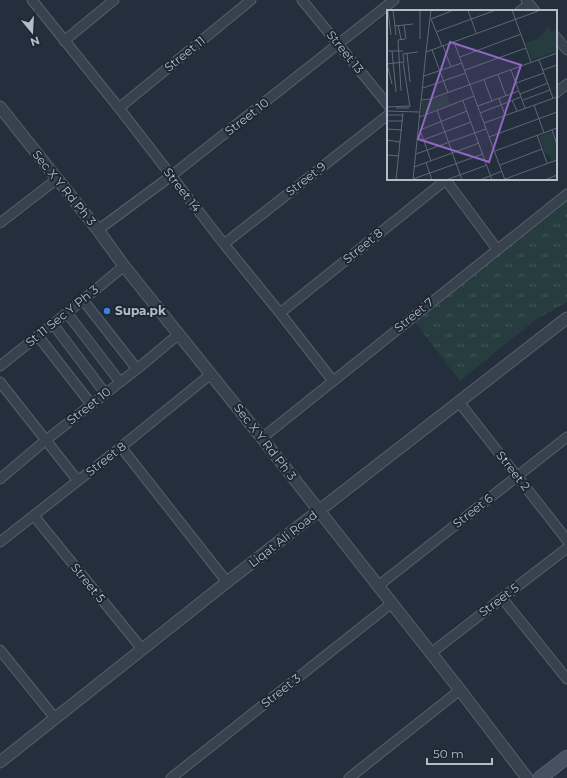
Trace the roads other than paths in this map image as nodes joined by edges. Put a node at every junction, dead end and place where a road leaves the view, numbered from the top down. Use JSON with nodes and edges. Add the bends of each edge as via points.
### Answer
{"nodes":[{"id":1,"x":32,"y":0,"type":"edge"},
{"id":2,"x":114,"y":0,"type":"edge"},
{"id":3,"x":251,"y":0,"type":"edge"},
{"id":4,"x":302,"y":0,"type":"edge"},
{"id":5,"x":394,"y":0,"type":"edge"},
{"id":6,"x":557,"y":38,"type":"edge"},
{"id":7,"x":64,"y":41,"type":"junction"},
{"id":8,"x":339,"y":44,"type":"junction"},
{"id":9,"x":567,"y":50,"type":"edge"},
{"id":10,"x":567,"y":84,"type":"edge"},
{"id":11,"x":557,"y":92,"type":"edge"},
{"id":12,"x":387,"y":104,"type":"edge"},
{"id":13,"x":0,"y":107,"type":"edge"},
{"id":14,"x":119,"y":108,"type":"junction"},
{"id":15,"x":387,"y":116,"type":"edge"},
{"id":16,"x":172,"y":176,"type":"junction"},
{"id":17,"x":57,"y":179,"type":"junction"},
{"id":18,"x":445,"y":180,"type":"edge"},
{"id":19,"x":447,"y":180,"type":"edge"},
{"id":20,"x":567,"y":194,"type":"edge"},
{"id":21,"x":0,"y":223,"type":"edge"},
{"id":22,"x":98,"y":230,"type":"junction"},
{"id":23,"x":224,"y":244,"type":"junction"},
{"id":24,"x":497,"y":249,"type":"junction"},
{"id":25,"x":124,"y":266,"type":"junction"},
{"id":26,"x":83,"y":300,"type":"junction"},
{"id":27,"x":66,"y":313,"type":"junction"},
{"id":28,"x":280,"y":313,"type":"junction"},
{"id":29,"x":567,"y":318,"type":"edge"},
{"id":30,"x":53,"y":324,"type":"junction"},
{"id":31,"x":179,"y":334,"type":"junction"},
{"id":32,"x":38,"y":336,"type":"junction"},
{"id":33,"x":0,"y":366,"type":"edge"},
{"id":34,"x":136,"y":369,"type":"junction"},
{"id":35,"x":211,"y":374,"type":"junction"},
{"id":36,"x":332,"y":381,"type":"junction"},
{"id":37,"x":0,"y":382,"type":"edge"},
{"id":38,"x":120,"y":382,"type":"junction"},
{"id":39,"x":106,"y":393,"type":"junction"},
{"id":40,"x":459,"y":402,"type":"junction"},
{"id":41,"x":91,"y":404,"type":"junction"},
{"id":42,"x":567,"y":437,"type":"edge"},
{"id":43,"x":262,"y":438,"type":"junction"},
{"id":44,"x":46,"y":440,"type":"junction"},
{"id":45,"x":121,"y":447,"type":"junction"},
{"id":46,"x":517,"y":477,"type":"junction"},
{"id":47,"x":0,"y":479,"type":"edge"},
{"id":48,"x":78,"y":481,"type":"junction"},
{"id":49,"x":319,"y":511,"type":"junction"},
{"id":50,"x":34,"y":516,"type":"junction"},
{"id":51,"x":567,"y":540,"type":"edge"},
{"id":52,"x":0,"y":542,"type":"edge"},
{"id":53,"x":567,"y":548,"type":"edge"},
{"id":54,"x":227,"y":582,"type":"junction"},
{"id":55,"x":378,"y":586,"type":"junction"},
{"id":56,"x":502,"y":598,"type":"junction"},
{"id":57,"x":392,"y":603,"type":"junction"},
{"id":58,"x":0,"y":650,"type":"edge"},
{"id":59,"x":142,"y":650,"type":"junction"},
{"id":60,"x":431,"y":652,"type":"junction"},
{"id":61,"x":567,"y":679,"type":"edge"},
{"id":62,"x":460,"y":690,"type":"junction"},
{"id":63,"x":55,"y":718,"type":"junction"},
{"id":64,"x":567,"y":757,"type":"edge"},
{"id":65,"x":0,"y":762,"type":"edge"},
{"id":66,"x":171,"y":778,"type":"edge"},
{"id":67,"x":350,"y":778,"type":"edge"},
{"id":68,"x":527,"y":778,"type":"edge"},
{"id":69,"x":540,"y":778,"type":"edge"}],
"edges":[{"from":1,"to":7,"type":"street","name":"Street 14"},
{"from":2,"to":7,"type":"street"},
{"from":3,"to":14,"type":"street","name":"Street 11"},
{"from":4,"to":8,"type":"street","name":"Street 13"},
{"from":5,"to":8,"type":"street","name":"Street 10"},
{"from":6,"to":9,"type":"street"},
{"from":7,"to":14,"type":"street","name":"Street 14"},
{"from":8,"to":12,"type":"street","name":"Street 13"},
{"from":8,"to":16,"type":"street","name":"Street 10"},
{"from":10,"to":11,"type":"street"},
{"from":13,"to":17,"type":"street","name":"Sec X Y Rd Ph 3"},
{"from":14,"to":16,"type":"street","name":"Street 14"},
{"from":15,"to":23,"type":"street","name":"Street 9"},
{"from":16,"to":22,"type":"street","name":"Street 10"},
{"from":16,"to":23,"type":"street","name":"Street 14"},
{"from":17,"to":21,"type":"street"},
{"from":17,"to":22,"type":"street","name":"Sec X Y Rd Ph 3"},
{"from":18,"to":28,"type":"street","name":"Street 8"},
{"from":19,"to":24,"type":"street"},
{"from":20,"to":24,"type":"street","name":"Street 7"},
{"from":22,"to":25,"type":"street","name":"Sec X Y Rd Ph 3"},
{"from":23,"to":28,"type":"street","name":"Street 14"},
{"from":24,"to":36,"type":"street","name":"Street 7"},
{"from":25,"to":26,"type":"street","name":"St 11 Sec Y Ph 3"},
{"from":25,"to":31,"type":"street","name":"Sec X Y Rd Ph 3"},
{"from":26,"to":27,"type":"street","name":"St 11 Sec Y Ph 3"},
{"from":26,"to":34,"type":"street"},
{"from":27,"to":30,"type":"street","name":"St 11 Sec Y Ph 3"},
{"from":27,"to":38,"type":"street"},
{"from":28,"to":36,"type":"street","name":"Street 14"},
{"from":29,"to":40,"type":"street","name":"Liqat Ali Road"},
{"from":30,"to":32,"type":"street","name":"St 11 Sec Y Ph 3"},
{"from":30,"to":39,"type":"street"},
{"from":31,"to":34,"type":"street","name":"Street 10"},
{"from":31,"to":35,"type":"street","name":"Sec X Y Rd Ph 3"},
{"from":32,"to":33,"type":"street","name":"St 11 Sec Y Ph 3"},
{"from":32,"to":41,"type":"street"},
{"from":34,"to":38,"type":"street","name":"Street 10"},
{"from":35,"to":43,"type":"street","name":"Sec X Y Rd Ph 3"},
{"from":35,"to":45,"type":"street","name":"Street 8"},
{"from":36,"to":43,"type":"street","name":"Street 7"},
{"from":37,"to":44,"type":"street"},
{"from":38,"to":39,"type":"street","name":"Street 10"},
{"from":39,"to":41,"type":"street","name":"Street 10"},
{"from":40,"to":46,"type":"street","name":"Street 2"},
{"from":40,"to":49,"type":"street","name":"Liqat Ali Road"},
{"from":41,"to":44,"type":"street","name":"Street 10"},
{"from":42,"to":46,"type":"street","name":"Street 6"},
{"from":43,"to":49,"type":"street","name":"Sec X Y Rd Ph 3"},
{"from":44,"to":47,"type":"street","name":"Street 10"},
{"from":44,"to":48,"type":"street"},
{"from":45,"to":48,"type":"street","name":"Street 8"},
{"from":45,"to":54,"type":"street"},
{"from":46,"to":51,"type":"street","name":"Street 2"},
{"from":46,"to":55,"type":"street","name":"Street 6"},
{"from":48,"to":50,"type":"street","name":"Street 8"},
{"from":49,"to":54,"type":"street","name":"Liqat Ali Road"},
{"from":49,"to":55,"type":"street","name":"Sec X Y Rd Ph 3"},
{"from":50,"to":52,"type":"street","name":"Street 8"},
{"from":50,"to":59,"type":"street","name":"Street 5"},
{"from":53,"to":56,"type":"street","name":"Street 5"},
{"from":54,"to":59,"type":"street","name":"Liqat Ali Road"},
{"from":55,"to":57,"type":"street","name":"Sec X Y Rd Ph 3"},
{"from":56,"to":60,"type":"street","name":"Street 5"},
{"from":56,"to":61,"type":"street"},
{"from":57,"to":60,"type":"street","name":"Sec X Y Rd Ph 3"},
{"from":57,"to":66,"type":"street","name":"Street 3"},
{"from":58,"to":63,"type":"street"},
{"from":59,"to":63,"type":"street","name":"Liqat Ali Road"},
{"from":60,"to":62,"type":"street","name":"Sec X Y Rd Ph 3"},
{"from":62,"to":67,"type":"street"},
{"from":62,"to":68,"type":"street","name":"Sec X Y Rd Ph 3"},
{"from":63,"to":65,"type":"street","name":"Liqat Ali Road"},
{"from":64,"to":69,"type":"main road"}]}
